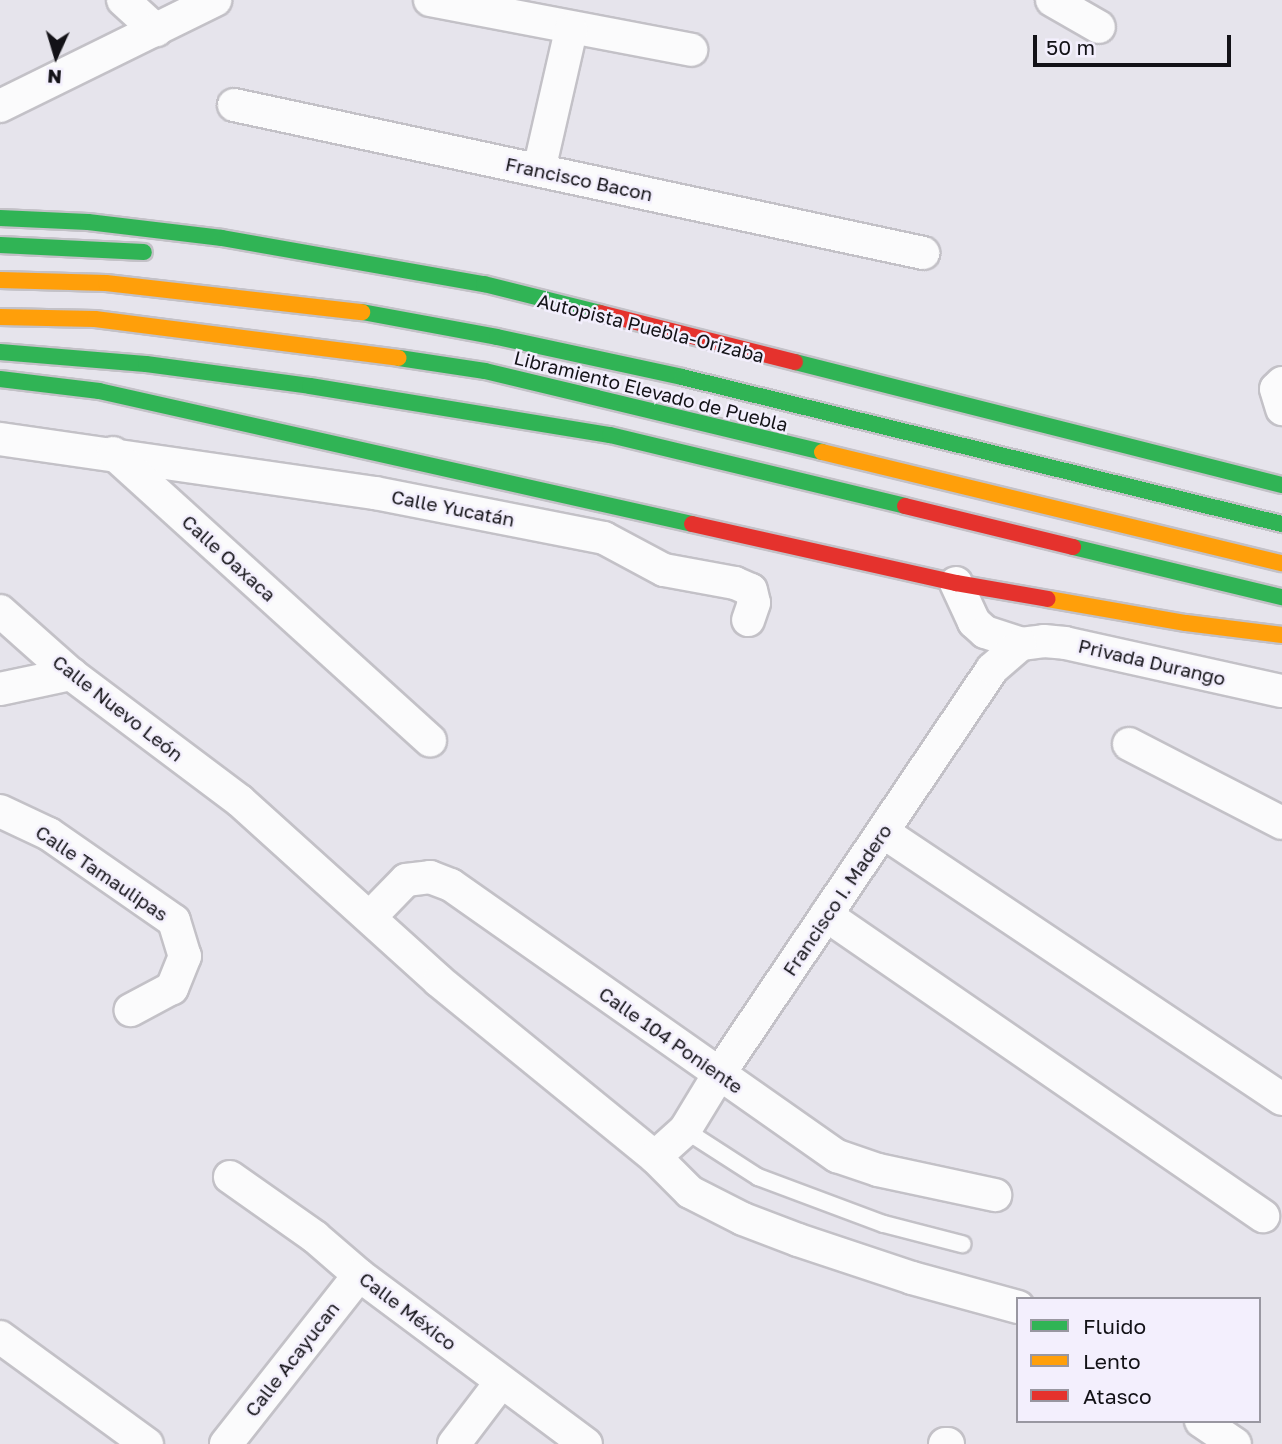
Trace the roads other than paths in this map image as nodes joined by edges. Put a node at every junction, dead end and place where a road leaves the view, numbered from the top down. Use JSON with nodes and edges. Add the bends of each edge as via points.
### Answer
{"nodes":[{"id":1,"x":122,"y":0,"type":"edge"},
{"id":2,"x":215,"y":0,"type":"edge"},
{"id":3,"x":1052,"y":0,"type":"edge"},
{"id":4,"x":436,"y":2,"type":"edge"},
{"id":5,"x":1099,"y":27,"type":"dead end"},
{"id":6,"x":156,"y":30,"type":"junction"},
{"id":7,"x":571,"y":30,"type":"junction"},
{"id":8,"x":691,"y":50,"type":"dead end"},
{"id":9,"x":234,"y":105,"type":"dead end"},
{"id":10,"x":0,"y":106,"type":"edge"},
{"id":11,"x":539,"y":170,"type":"junction"},
{"id":12,"x":0,"y":218,"type":"edge"},
{"id":13,"x":0,"y":245,"type":"edge"},
{"id":14,"x":923,"y":253,"type":"dead end"},
{"id":15,"x":161,"y":254,"type":"dead end"},
{"id":16,"x":0,"y":281,"type":"edge"},
{"id":17,"x":0,"y":317,"type":"edge"},
{"id":18,"x":0,"y":352,"type":"edge"},
{"id":19,"x":0,"y":379,"type":"edge"},
{"id":20,"x":1282,"y":383,"type":"edge"},
{"id":21,"x":1282,"y":410,"type":"edge"},
{"id":22,"x":0,"y":439,"type":"edge"},
{"id":23,"x":113,"y":453,"type":"junction"},
{"id":24,"x":1119,"y":467,"type":"dead end"},
{"id":25,"x":1282,"y":485,"type":"edge"},
{"id":26,"x":1282,"y":508,"type":"edge"},
{"id":27,"x":1282,"y":524,"type":"edge"},
{"id":28,"x":1282,"y":563,"type":"edge"},
{"id":29,"x":956,"y":583,"type":"junction"},
{"id":30,"x":1282,"y":597,"type":"edge"},
{"id":31,"x":0,"y":611,"type":"edge"},
{"id":32,"x":748,"y":620,"type":"dead end"},
{"id":33,"x":1282,"y":635,"type":"edge"},
{"id":34,"x":1021,"y":645,"type":"junction"},
{"id":35,"x":71,"y":674,"type":"junction"},
{"id":36,"x":0,"y":689,"type":"edge"},
{"id":37,"x":1282,"y":691,"type":"edge"},
{"id":38,"x":430,"y":740,"type":"dead end"},
{"id":39,"x":1129,"y":744,"type":"dead end"},
{"id":40,"x":0,"y":811,"type":"edge"},
{"id":41,"x":1282,"y":823,"type":"edge"},
{"id":42,"x":883,"y":832,"type":"junction"},
{"id":43,"x":827,"y":915,"type":"junction"},
{"id":44,"x":371,"y":916,"type":"junction"},
{"id":45,"x":131,"y":1010,"type":"dead end"},
{"id":46,"x":719,"y":1074,"type":"junction"},
{"id":47,"x":1282,"y":1099,"type":"edge"},
{"id":48,"x":685,"y":1130,"type":"junction"},
{"id":49,"x":655,"y":1157,"type":"junction"},
{"id":50,"x":230,"y":1177,"type":"dead end"},
{"id":51,"x":995,"y":1195,"type":"dead end"},
{"id":52,"x":1263,"y":1216,"type":"dead end"},
{"id":53,"x":961,"y":1244,"type":"dead end"},
{"id":54,"x":359,"y":1275,"type":"junction"},
{"id":55,"x":1016,"y":1306,"type":"edge"},
{"id":56,"x":0,"y":1337,"type":"edge"},
{"id":57,"x":501,"y":1381,"type":"junction"},
{"id":58,"x":1204,"y":1423,"type":"edge"},
{"id":59,"x":147,"y":1444,"type":"edge"},
{"id":60,"x":226,"y":1444,"type":"edge"},
{"id":61,"x":454,"y":1444,"type":"edge"},
{"id":62,"x":586,"y":1444,"type":"edge"},
{"id":63,"x":1235,"y":1444,"type":"edge"}],
"edges":[{"from":1,"to":6,"type":"street"},
{"from":2,"to":6,"type":"street"},
{"from":3,"to":5,"type":"street"},
{"from":4,"to":7,"type":"street"},
{"from":6,"to":10,"type":"street"},
{"from":7,"to":8,"type":"street"},
{"from":7,"to":11,"type":"street"},
{"from":9,"to":11,"type":"street","name":"Francisco Bacon"},
{"from":11,"to":14,"type":"street","name":"Francisco Bacon"},
{"from":12,"to":25,"type":"main road","via":[[88,222],[222,238],[484,284]]},
{"from":13,"to":15,"type":"main road"},
{"from":16,"to":27,"type":"main road","name":"Libramiento Elevado de Puebla","via":[[106,283],[327,306],[497,337],[682,377]]},
{"from":17,"to":28,"type":"main road","name":"Libramiento Elevado de Puebla","via":[[95,319],[324,346],[485,372]]},
{"from":18,"to":30,"type":"main road","via":[[146,363],[610,435]]},
{"from":19,"to":29,"type":"main road","via":[[99,391]]},
{"from":20,"to":21,"type":"street","via":[[1276,389]]},
{"from":22,"to":23,"type":"street"},
{"from":23,"to":32,"type":"street","name":"Calle Yucatán","via":[[375,493],[604,538],[664,570],[728,581],[751,590],[754,603]]},
{"from":23,"to":38,"type":"street","name":"Calle Oaxaca"},
{"from":24,"to":26,"type":"main road"},
{"from":29,"to":33,"type":"main road"},
{"from":29,"to":34,"type":"street","via":[[974,622],[985,632]]},
{"from":31,"to":35,"type":"street","name":"Calle Nuevo León"},
{"from":34,"to":37,"type":"street","name":"Privada Durango","via":[[1065,643]]},
{"from":34,"to":42,"type":"street","name":"Francisco I. Madero","via":[[992,669]]},
{"from":35,"to":36,"type":"street"},
{"from":35,"to":44,"type":"street","name":"Calle Nuevo León","via":[[240,801]]},
{"from":39,"to":41,"type":"street"},
{"from":40,"to":45,"type":"street","name":"Calle Tamaulipas","via":[[49,834],[174,921],[185,956],[172,988]]},
{"from":42,"to":43,"type":"street","name":"Francisco I. Madero"},
{"from":42,"to":47,"type":"street"},
{"from":43,"to":46,"type":"street","name":"Francisco I. Madero"},
{"from":43,"to":52,"type":"street"},
{"from":44,"to":46,"type":"street","name":"Calle 104 Poniente","via":[[406,880],[430,877],[451,885]]},
{"from":44,"to":49,"type":"street","name":"Calle Nuevo León","via":[[439,981]]},
{"from":46,"to":48,"type":"street","name":"Francisco I. Madero"},
{"from":46,"to":51,"type":"street","name":"Calle 104 Poniente","via":[[837,1156],[878,1170]]},
{"from":48,"to":49,"type":"street","name":"Francisco I. Madero"},
{"from":48,"to":53,"type":"lane","via":[[758,1177],[884,1224]]},
{"from":49,"to":55,"type":"street","name":"Calle Nuevo León","via":[[690,1192],[744,1219],[912,1278]]},
{"from":50,"to":54,"type":"street","name":"Calle México","via":[[315,1237]]},
{"from":54,"to":57,"type":"street","name":"Calle México"},
{"from":54,"to":60,"type":"street","name":"Calle Acayucan"},
{"from":56,"to":59,"type":"street"},
{"from":57,"to":61,"type":"street"},
{"from":57,"to":62,"type":"street","name":"Calle México"},
{"from":58,"to":63,"type":"street"}]}
